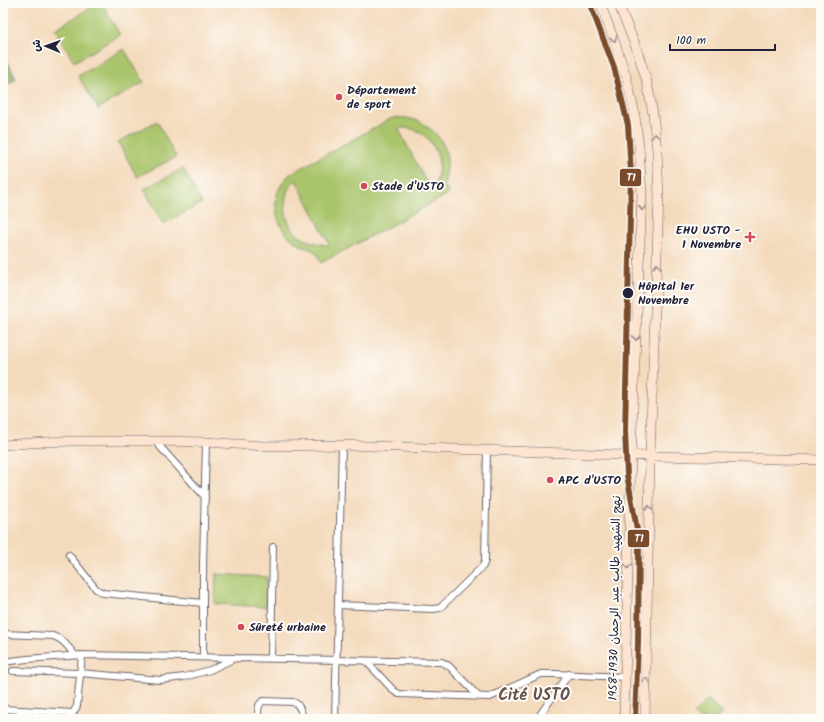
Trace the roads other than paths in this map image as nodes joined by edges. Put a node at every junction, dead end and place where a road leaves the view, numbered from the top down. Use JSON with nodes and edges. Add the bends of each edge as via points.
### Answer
{"nodes":[{"id":1,"x":600,"y":3,"type":"edge"},
{"id":2,"x":618,"y":3,"type":"edge"},
{"id":3,"x":155,"y":441,"type":"junction"},
{"id":4,"x":206,"y":442,"type":"junction"},
{"id":5,"x":3,"y":445,"type":"edge"},
{"id":6,"x":342,"y":445,"type":"junction"},
{"id":7,"x":488,"y":450,"type":"junction"},
{"id":8,"x":631,"y":455,"type":"junction"},
{"id":9,"x":650,"y":456,"type":"junction"},
{"id":10,"x":821,"y":460,"type":"edge"},
{"id":11,"x":205,"y":497,"type":"junction"},
{"id":12,"x":273,"y":547,"type":"dead end"},
{"id":13,"x":68,"y":555,"type":"dead end"},
{"id":14,"x":203,"y":603,"type":"junction"},
{"id":15,"x":338,"y":605,"type":"junction"},
{"id":16,"x":3,"y":634,"type":"edge"},
{"id":17,"x":75,"y":655,"type":"junction"},
{"id":18,"x":82,"y":655,"type":"junction"},
{"id":19,"x":203,"y":657,"type":"junction"},
{"id":20,"x":236,"y":657,"type":"junction"},
{"id":21,"x":271,"y":658,"type":"junction"},
{"id":22,"x":336,"y":660,"type":"junction"},
{"id":23,"x":366,"y":661,"type":"junction"},
{"id":24,"x":3,"y":662,"type":"edge"},
{"id":25,"x":13,"y":671,"type":"dead end"},
{"id":26,"x":80,"y":673,"type":"junction"},
{"id":27,"x":569,"y":674,"type":"junction"},
{"id":28,"x":625,"y":677,"type":"junction"},
{"id":29,"x":479,"y":697,"type":"junction"},
{"id":30,"x":3,"y":709,"type":"edge"},
{"id":31,"x":73,"y":712,"type":"junction"},
{"id":32,"x":67,"y":719,"type":"edge"},
{"id":33,"x":258,"y":719,"type":"edge"},
{"id":34,"x":304,"y":719,"type":"edge"},
{"id":35,"x":335,"y":719,"type":"edge"},
{"id":36,"x":537,"y":719,"type":"edge"},
{"id":37,"x":624,"y":719,"type":"edge"},
{"id":38,"x":645,"y":719,"type":"edge"}],
"edges":[{"from":1,"to":8,"type":"main road","name":"نهج الشهيد طالب عبد الرحمان 1930-1958","one_way":true,"via":[[626,76],[640,153],[642,195]]},
{"from":9,"to":2,"type":"main road","one_way":true,"via":[[659,196],[657,151],[647,82]]},
{"from":3,"to":4,"type":"main road"},
{"from":3,"to":5,"type":"main road"},
{"from":3,"to":11,"type":"street"},
{"from":4,"to":6,"type":"main road","via":[[263,446]]},
{"from":4,"to":11,"type":"street"},
{"from":6,"to":7,"type":"main road"},
{"from":6,"to":15,"type":"street"},
{"from":7,"to":8,"type":"main road"},
{"from":7,"to":15,"type":"street","via":[[483,566],[440,608]]},
{"from":8,"to":9,"type":"main road"},
{"from":8,"to":28,"type":"main road","name":"نهج الشهيد طالب عبد الرحمان 1930-1958","one_way":true},
{"from":9,"to":10,"type":"main road"},
{"from":38,"to":9,"type":"main road","one_way":true},
{"from":11,"to":14,"type":"street"},
{"from":12,"to":21,"type":"street"},
{"from":13,"to":14,"type":"street","via":[[96,589],[103,593]]},
{"from":14,"to":19,"type":"street"},
{"from":15,"to":22,"type":"street"},
{"from":16,"to":17,"type":"street","via":[[58,637]]},
{"from":17,"to":18,"type":"street"},
{"from":17,"to":24,"type":"street"},
{"from":18,"to":19,"type":"street"},
{"from":18,"to":26,"type":"street"},
{"from":19,"to":20,"type":"street"},
{"from":20,"to":21,"type":"street"},
{"from":20,"to":26,"type":"street","via":[[210,670],[172,679]]},
{"from":21,"to":22,"type":"street"},
{"from":22,"to":23,"type":"street"},
{"from":22,"to":35,"type":"street"},
{"from":23,"to":29,"type":"street","via":[[399,694]]},
{"from":23,"to":29,"type":"street","via":[[442,662]]},
{"from":25,"to":26,"type":"street"},
{"from":26,"to":31,"type":"street","via":[[78,706]]},
{"from":27,"to":28,"type":"street"},
{"from":27,"to":29,"type":"street","via":[[541,674],[490,697]]},
{"from":27,"to":36,"type":"street"},
{"from":28,"to":37,"type":"main road","name":"نهج الشهيد طالب عبد الرحمان 1930-1958"},
{"from":30,"to":31,"type":"street"},
{"from":31,"to":32,"type":"street"},
{"from":33,"to":34,"type":"street","via":[[258,706],[263,701],[297,703]]}]}
